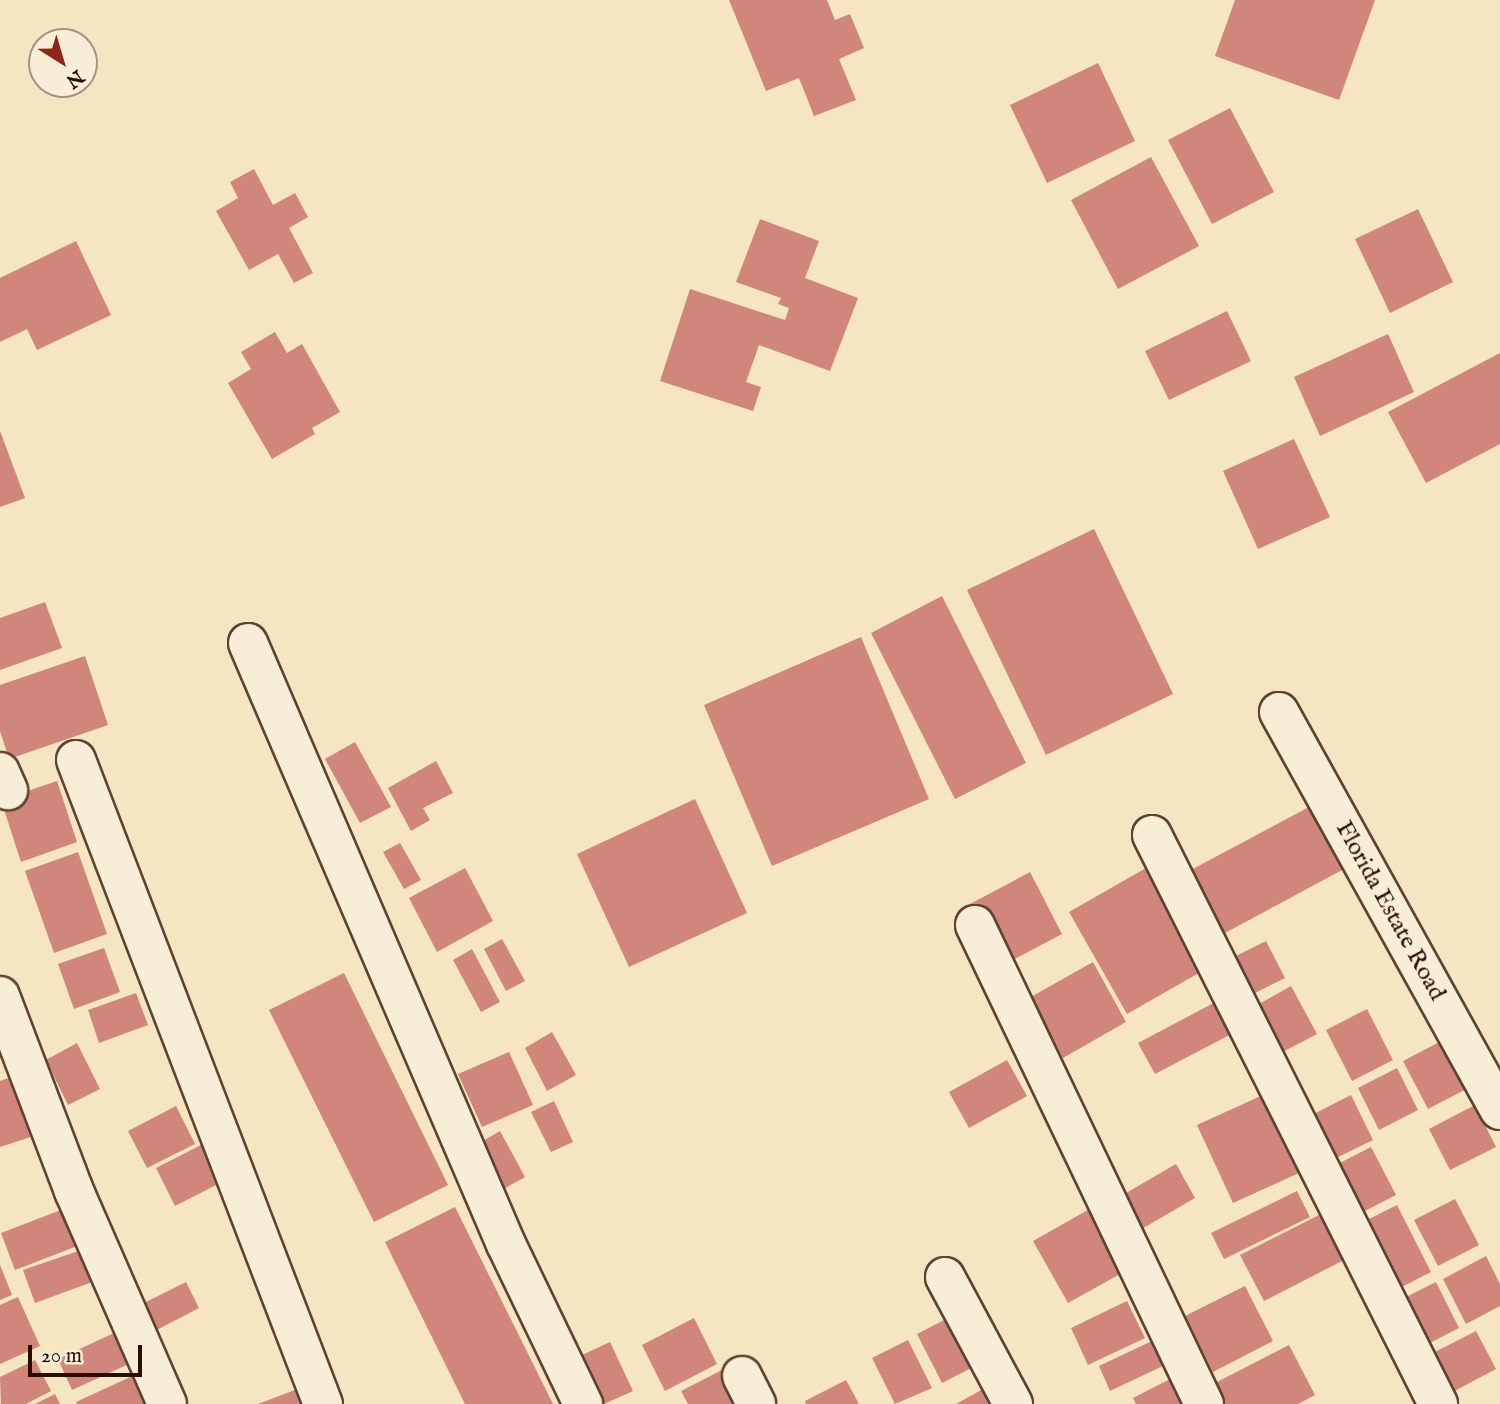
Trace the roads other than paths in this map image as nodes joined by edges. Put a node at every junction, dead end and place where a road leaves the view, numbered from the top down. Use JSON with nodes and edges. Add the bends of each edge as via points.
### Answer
{"nodes":[{"id":1,"x":248,"y":643,"type":"dead end"},
{"id":2,"x":1279,"y":712,"type":"dead end"},
{"id":3,"x":76,"y":760,"type":"dead end"},
{"id":4,"x":1152,"y":835,"type":"dead end"},
{"id":5,"x":975,"y":925,"type":"dead end"},
{"id":6,"x":0,"y":996,"type":"edge"},
{"id":7,"x":1500,"y":1110,"type":"edge"},
{"id":8,"x":945,"y":1277,"type":"dead end"},
{"id":9,"x":167,"y":1404,"type":"edge"},
{"id":10,"x":323,"y":1404,"type":"edge"},
{"id":11,"x":583,"y":1404,"type":"edge"},
{"id":12,"x":1013,"y":1404,"type":"edge"},
{"id":13,"x":1204,"y":1404,"type":"edge"},
{"id":14,"x":1438,"y":1404,"type":"edge"}],
"edges":[{"from":1,"to":11,"type":"street","via":[[506,1244]]},
{"from":2,"to":7,"type":"street","name":"Florida Estate Road"},
{"from":3,"to":10,"type":"street"},
{"from":4,"to":14,"type":"street"},
{"from":5,"to":13,"type":"street"},
{"from":6,"to":9,"type":"street","via":[[74,1191]]},
{"from":8,"to":12,"type":"street"}]}
